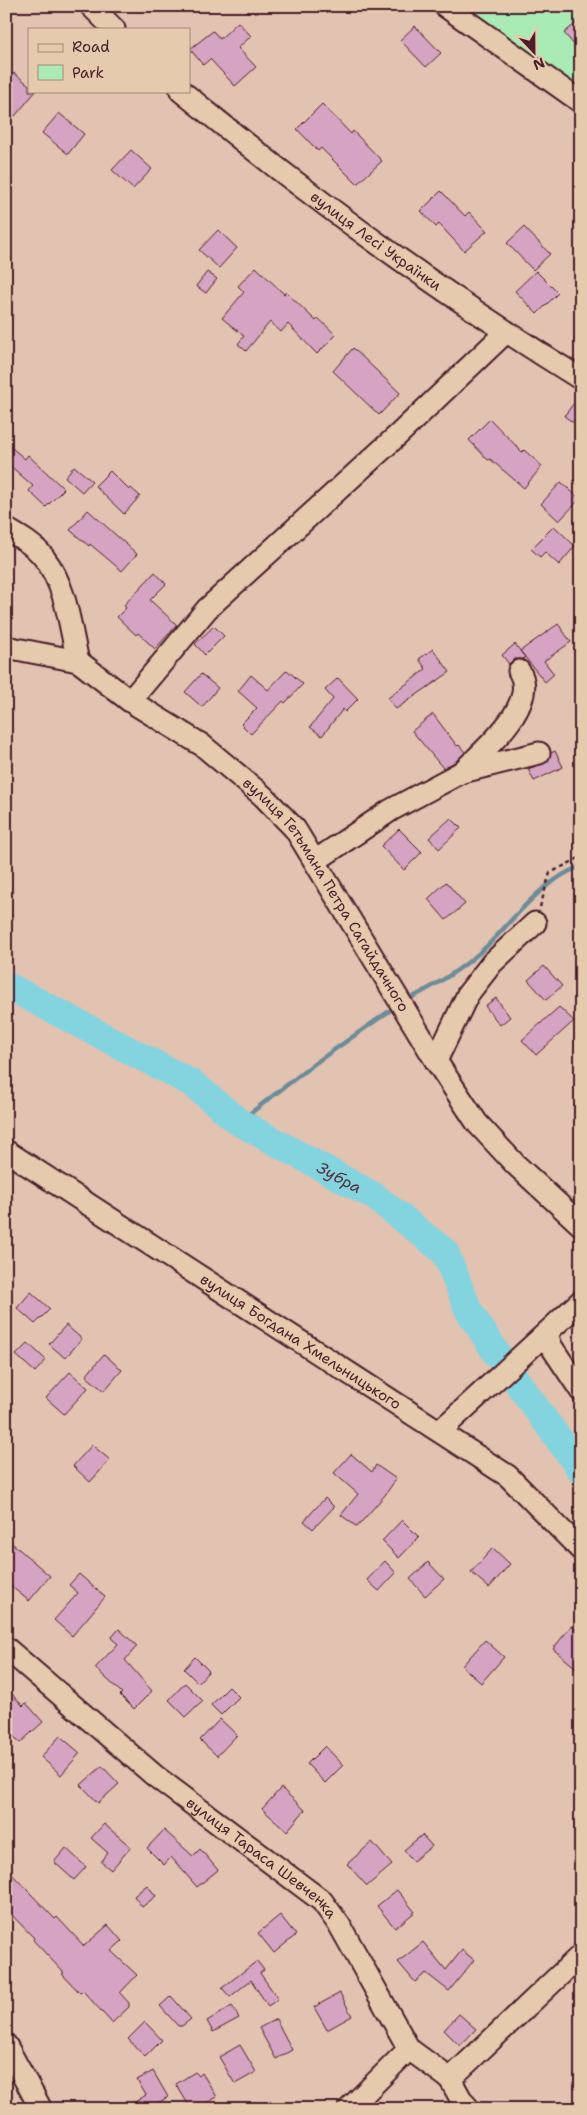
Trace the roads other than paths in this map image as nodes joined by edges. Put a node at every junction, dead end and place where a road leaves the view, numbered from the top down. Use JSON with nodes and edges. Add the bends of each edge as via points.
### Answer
{"nodes":[{"id":1,"x":91,"y":6,"type":"edge"},
{"id":2,"x":445,"y":6,"type":"edge"},
{"id":3,"x":113,"y":28,"type":"edge"},
{"id":4,"x":182,"y":92,"type":"edge"},
{"id":5,"x":581,"y":102,"type":"edge"},
{"id":6,"x":506,"y":332,"type":"junction"},
{"id":7,"x":581,"y":379,"type":"edge"},
{"id":8,"x":6,"y":528,"type":"edge"},
{"id":9,"x":6,"y":647,"type":"edge"},
{"id":10,"x":78,"y":661,"type":"junction"},
{"id":11,"x":519,"y":671,"type":"dead end"},
{"id":12,"x":130,"y":701,"type":"junction"},
{"id":13,"x":539,"y":753,"type":"dead end"},
{"id":14,"x":462,"y":772,"type":"junction"},
{"id":15,"x":315,"y":862,"type":"junction"},
{"id":16,"x":535,"y":923,"type":"dead end"},
{"id":17,"x":436,"y":1061,"type":"junction"},
{"id":18,"x":6,"y":1151,"type":"edge"},
{"id":19,"x":581,"y":1225,"type":"edge"},
{"id":20,"x":581,"y":1301,"type":"edge"},
{"id":21,"x":547,"y":1333,"type":"junction"},
{"id":22,"x":581,"y":1391,"type":"edge"},
{"id":23,"x":440,"y":1431,"type":"junction"},
{"id":24,"x":581,"y":1550,"type":"edge"},
{"id":25,"x":6,"y":1648,"type":"edge"},
{"id":26,"x":581,"y":1955,"type":"edge"},
{"id":27,"x":6,"y":2045,"type":"edge"},
{"id":28,"x":409,"y":2049,"type":"junction"},
{"id":29,"x":450,"y":2079,"type":"junction"},
{"id":30,"x":41,"y":2109,"type":"edge"},
{"id":31,"x":348,"y":2109,"type":"edge"},
{"id":32,"x":469,"y":2109,"type":"edge"}],
"edges":[{"from":1,"to":3,"type":"street"},
{"from":2,"to":5,"type":"street"},
{"from":4,"to":6,"type":"street","name":"вулиця Лесі Українки","via":[[305,190]]},
{"from":6,"to":7,"type":"street","name":"вулиця Лесі Українки"},
{"from":6,"to":12,"type":"street","via":[[391,442],[207,609]]},
{"from":8,"to":10,"type":"street","via":[[45,558],[59,581]]},
{"from":9,"to":10,"type":"street","name":"вулиця Гетьмана Петра Сагайдачного"},
{"from":10,"to":12,"type":"street","name":"вулиця Гетьмана Петра Сагайдачного"},
{"from":11,"to":14,"type":"street","via":[[524,678],[525,689],[519,708],[504,730]]},
{"from":12,"to":15,"type":"street","name":"вулиця Гетьмана Петра Сагайдачного","via":[[202,745],[263,796],[295,829]]},
{"from":13,"to":14,"type":"street"},
{"from":14,"to":15,"type":"street","via":[[391,810]]},
{"from":15,"to":17,"type":"street","name":"вулиця Гетьмана Петра Сагайдачного"},
{"from":16,"to":17,"type":"street","via":[[492,963],[468,994]]},
{"from":17,"to":19,"type":"street","name":"вулиця Гетьмана Петра Сагайдачного","via":[[477,1123],[515,1164]]},
{"from":18,"to":23,"type":"street","name":"вулиця Богдана Хмельницького"},
{"from":20,"to":21,"type":"street"},
{"from":21,"to":22,"type":"street","via":[[551,1346]]},
{"from":21,"to":23,"type":"street"},
{"from":23,"to":24,"type":"street","name":"вулиця Богдана Хмельницького","via":[[508,1476]]},
{"from":25,"to":28,"type":"street","name":"вулиця Тараса Шевченка","via":[[155,1776],[322,1901],[340,1926]]},
{"from":26,"to":29,"type":"street"},
{"from":27,"to":30,"type":"street"},
{"from":28,"to":29,"type":"street"},
{"from":28,"to":31,"type":"street"},
{"from":29,"to":32,"type":"street"}]}
